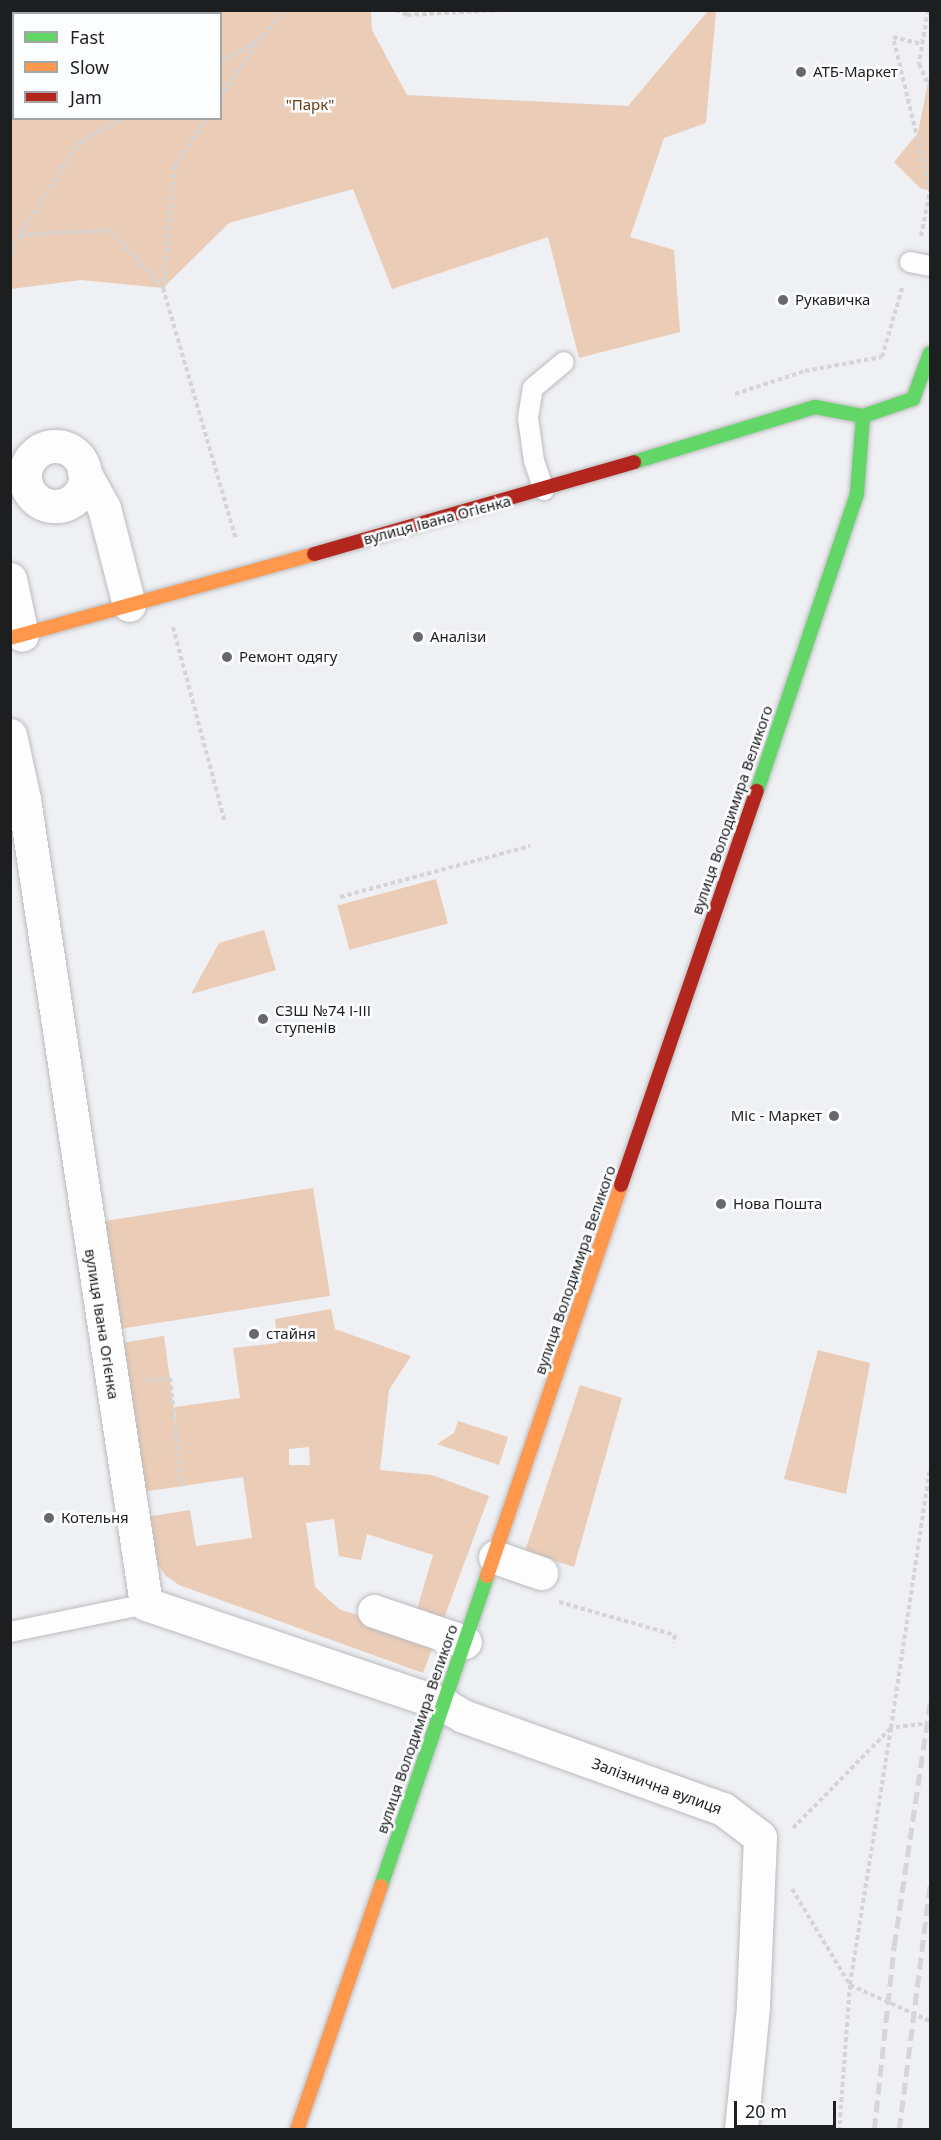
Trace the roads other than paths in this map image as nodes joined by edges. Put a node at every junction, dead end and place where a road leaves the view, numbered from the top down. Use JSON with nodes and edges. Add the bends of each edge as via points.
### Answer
{"nodes":[{"id":1,"x":910,"y":262,"type":"road end"},
{"id":2,"x":930,"y":266,"type":"edge"},
{"id":3,"x":930,"y":353,"type":"edge"},
{"id":4,"x":564,"y":362,"type":"dead end"},
{"id":5,"x":863,"y":416,"type":"junction"},
{"id":6,"x":84,"y":472,"type":"dead end"},
{"id":7,"x":544,"y":490,"type":"junction"},
{"id":8,"x":10,"y":579,"type":"edge"},
{"id":9,"x":129,"y":605,"type":"junction"},
{"id":10,"x":16,"y":636,"type":"edge"},
{"id":11,"x":10,"y":735,"type":"edge"},
{"id":12,"x":495,"y":1557,"type":"junction"},
{"id":13,"x":548,"y":1587,"type":"road end"},
{"id":14,"x":146,"y":1604,"type":"junction"},
{"id":15,"x":374,"y":1611,"type":"dead end"},
{"id":16,"x":10,"y":1632,"type":"edge"},
{"id":17,"x":465,"y":1642,"type":"junction"},
{"id":18,"x":443,"y":1704,"type":"junction"},
{"id":19,"x":297,"y":2130,"type":"edge"},
{"id":20,"x":741,"y":2130,"type":"edge"}],
"edges":[{"from":1,"to":2,"type":"lane"},
{"from":3,"to":5,"type":"street","via":[[913,399]]},
{"from":4,"to":7,"type":"lane","via":[[532,388],[528,418],[534,461]]},
{"from":5,"to":7,"type":"street","name":"вулиця Івана Огієнка","via":[[815,407]]},
{"from":5,"to":12,"type":"street","name":"вулиця Володимира Великого","via":[[857,493],[842,543]]},
{"from":6,"to":9,"type":"street","via":[[104,508]]},
{"from":7,"to":9,"type":"street","name":"вулиця Івана Огієнка"},
{"from":8,"to":10,"type":"street"},
{"from":9,"to":10,"type":"street","name":"вулиця Івана Огієнка"},
{"from":11,"to":14,"type":"street","name":"вулиця Івана Огієнка"},
{"from":12,"to":13,"type":"street"},
{"from":12,"to":17,"type":"street","name":"вулиця Володимира Великого"},
{"from":14,"to":16,"type":"lane"},
{"from":14,"to":18,"type":"street"},
{"from":15,"to":17,"type":"street"},
{"from":17,"to":18,"type":"street","name":"вулиця Володимира Великого"},
{"from":18,"to":19,"type":"street","name":"вулиця Володимира Великого"},
{"from":18,"to":20,"type":"street","name":"Залізнична вулиця","via":[[464,1716],[723,1809],[760,1837],[753,2007]]}]}
